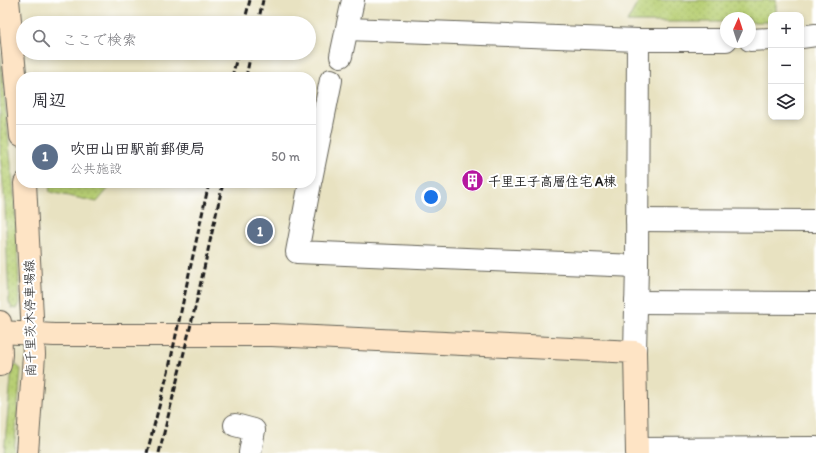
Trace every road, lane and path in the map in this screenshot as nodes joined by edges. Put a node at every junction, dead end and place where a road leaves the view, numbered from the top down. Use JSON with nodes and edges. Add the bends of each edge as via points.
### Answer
{"nodes":[{"id":1,"x":8,"y":0,"type":"edge"},
{"id":2,"x":353,"y":0,"type":"edge"},
{"id":3,"x":347,"y":30,"type":"junction"},
{"id":4,"x":816,"y":35,"type":"edge"},
{"id":5,"x":804,"y":37,"type":"edge"},
{"id":6,"x":768,"y":39,"type":"edge"},
{"id":7,"x":638,"y":40,"type":"junction"},
{"id":8,"x":720,"y":40,"type":"edge"},
{"id":9,"x":756,"y":40,"type":"edge"},
{"id":10,"x":341,"y":56,"type":"dead end"},
{"id":11,"x":331,"y":80,"type":"dead end"},
{"id":12,"x":16,"y":84,"type":"edge"},
{"id":13,"x":316,"y":154,"type":"edge"},
{"id":14,"x":25,"y":188,"type":"edge"},
{"id":15,"x":309,"y":188,"type":"edge"},
{"id":16,"x":637,"y":220,"type":"junction"},
{"id":17,"x":816,"y":221,"type":"edge"},
{"id":18,"x":637,"y":266,"type":"junction"},
{"id":19,"x":636,"y":302,"type":"junction"},
{"id":20,"x":816,"y":303,"type":"edge"},
{"id":21,"x":0,"y":327,"type":"edge"},
{"id":22,"x":33,"y":333,"type":"junction"},
{"id":23,"x":635,"y":352,"type":"junction"},
{"id":24,"x":0,"y":365,"type":"edge"},
{"id":25,"x":235,"y":425,"type":"dead end"},
{"id":26,"x":816,"y":448,"type":"edge"},
{"id":27,"x":637,"y":451,"type":"edge"},
{"id":28,"x":27,"y":453,"type":"edge"},
{"id":29,"x":250,"y":453,"type":"edge"}],
"edges":[{"from":1,"to":12,"type":"street"},
{"from":2,"to":3,"type":"street"},
{"from":3,"to":7,"type":"street"},
{"from":3,"to":10,"type":"street"},
{"from":4,"to":5,"type":"street"},
{"from":6,"to":9,"type":"street"},
{"from":7,"to":8,"type":"street"},
{"from":7,"to":16,"type":"street"},
{"from":11,"to":13,"type":"street"},
{"from":14,"to":22,"type":"street","name":"南千里茨木停車場線"},
{"from":15,"to":18,"type":"street","via":[[297,252]]},
{"from":16,"to":17,"type":"street"},
{"from":16,"to":18,"type":"street"},
{"from":18,"to":19,"type":"street"},
{"from":19,"to":20,"type":"street"},
{"from":19,"to":23,"type":"street"},
{"from":21,"to":22,"type":"street"},
{"from":21,"to":24,"type":"street"},
{"from":22,"to":23,"type":"street","via":[[272,335]]},
{"from":22,"to":28,"type":"street","name":"南千里茨木停車場線","via":[[34,355]]},
{"from":23,"to":27,"type":"street"},
{"from":25,"to":29,"type":"street","via":[[254,430]]},
{"from":26,"to":27,"type":"street"}]}
